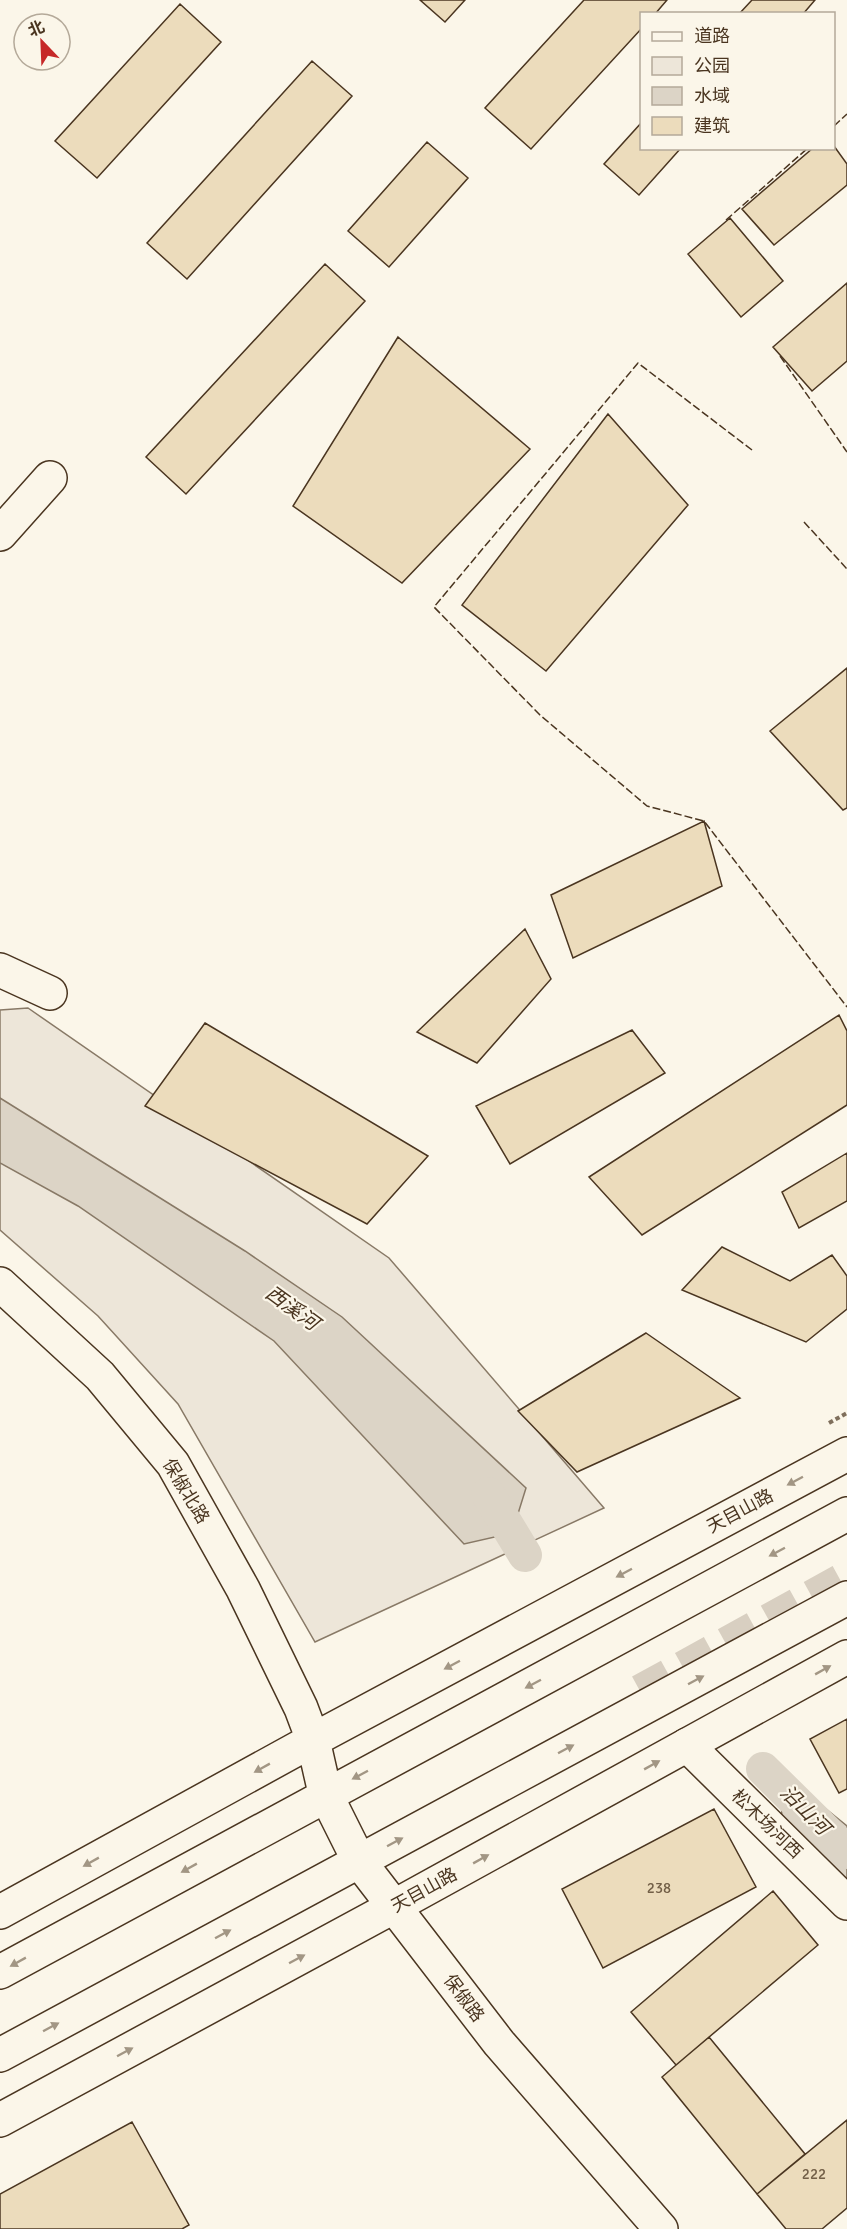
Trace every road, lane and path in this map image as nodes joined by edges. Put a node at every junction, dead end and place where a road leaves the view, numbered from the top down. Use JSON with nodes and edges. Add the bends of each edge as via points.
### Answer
{"nodes":[{"id":1,"x":50,"y":478,"type":"dead end"},
{"id":2,"x":0,"y":534,"type":"edge"},
{"id":3,"x":0,"y":970,"type":"edge"},
{"id":4,"x":50,"y":993,"type":"dead end"},
{"id":5,"x":0,"y":1284,"type":"edge"},
{"id":6,"x":847,"y":1454,"type":"edge"},
{"id":7,"x":847,"y":1514,"type":"edge"},
{"id":8,"x":847,"y":1598,"type":"edge"},
{"id":9,"x":847,"y":1657,"type":"edge"},
{"id":10,"x":313,"y":1740,"type":"junction"},
{"id":11,"x":687,"y":1745,"type":"junction"},
{"id":12,"x":325,"y":1793,"type":"junction"},
{"id":13,"x":359,"y":1861,"type":"junction"},
{"id":14,"x":847,"y":1903,"type":"edge"},
{"id":15,"x":393,"y":1907,"type":"junction"},
{"id":16,"x":0,"y":1912,"type":"edge"},
{"id":17,"x":0,"y":1972,"type":"edge"},
{"id":18,"x":0,"y":2055,"type":"edge"},
{"id":19,"x":0,"y":2120,"type":"edge"},
{"id":20,"x":661,"y":2229,"type":"edge"}],
"edges":[{"from":1,"to":2,"type":"main road"},
{"from":3,"to":4,"type":"main road"},
{"from":5,"to":10,"type":"main road","name":"保俶北路","via":[[100,1376],[173,1464],[243,1589]]},
{"from":6,"to":10,"type":"main road","name":"天目山路","one_way":true},
{"from":7,"to":12,"type":"main road","one_way":true},
{"from":13,"to":8,"type":"main road","one_way":true},
{"from":11,"to":9,"type":"main road","name":"天目山路","one_way":true},
{"from":10,"to":12,"type":"main road","name":"保俶路"},
{"from":10,"to":16,"type":"main road","name":"天目山路","one_way":true},
{"from":11,"to":14,"type":"main road","name":"松木场河西"},
{"from":15,"to":11,"type":"main road","name":"天目山路","one_way":true},
{"from":12,"to":13,"type":"main road","name":"保俶路"},
{"from":12,"to":17,"type":"main road","one_way":true},
{"from":13,"to":15,"type":"main road","name":"保俶路"},
{"from":18,"to":13,"type":"main road","one_way":true},
{"from":19,"to":15,"type":"main road","name":"天目山路","one_way":true},
{"from":15,"to":20,"type":"main road","name":"保俶路","via":[[499,2043]]}]}
